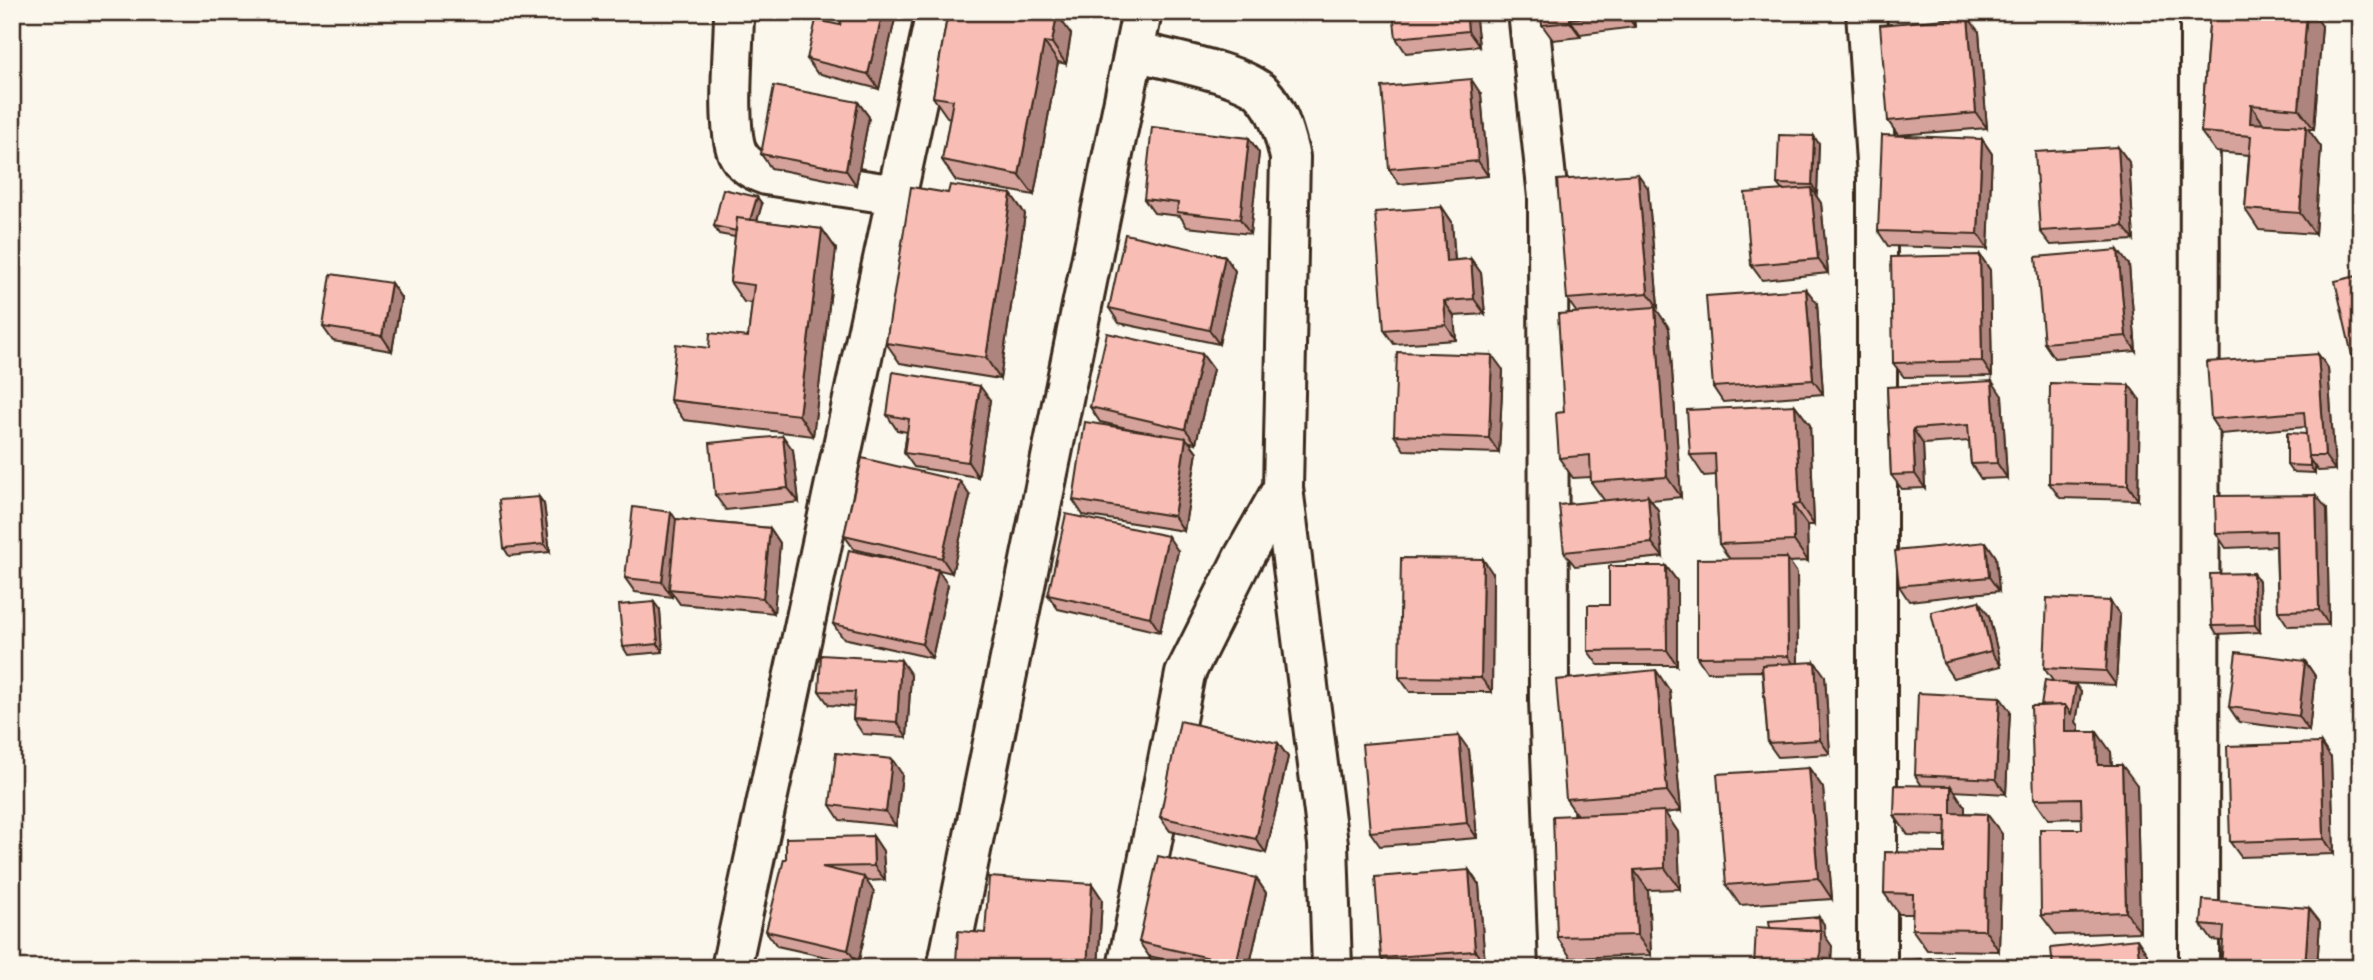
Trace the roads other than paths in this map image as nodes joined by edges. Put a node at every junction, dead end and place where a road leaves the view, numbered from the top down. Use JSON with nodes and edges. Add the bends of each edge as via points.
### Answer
{"nodes":[{"id":1,"x":734,"y":12,"type":"edge"},
{"id":2,"x":936,"y":12,"type":"edge"},
{"id":3,"x":1142,"y":12,"type":"edge"},
{"id":4,"x":1528,"y":12,"type":"edge"},
{"id":5,"x":1866,"y":12,"type":"edge"},
{"id":6,"x":2200,"y":12,"type":"edge"},
{"id":7,"x":1134,"y":51,"type":"junction"},
{"id":8,"x":897,"y":195,"type":"junction"},
{"id":9,"x":1283,"y":488,"type":"junction"},
{"id":10,"x":731,"y":968,"type":"edge"},
{"id":11,"x":947,"y":968,"type":"edge"},
{"id":12,"x":1127,"y":968,"type":"edge"},
{"id":13,"x":1332,"y":968,"type":"edge"},
{"id":14,"x":1559,"y":968,"type":"edge"},
{"id":15,"x":1877,"y":968,"type":"edge"},
{"id":16,"x":2199,"y":968,"type":"edge"}],
"edges":[{"from":1,"to":8,"type":"street","via":[[733,134],[738,154],[752,170],[766,176]]},
{"from":2,"to":8,"type":"street"},
{"from":3,"to":7,"type":"street"},
{"from":4,"to":14,"type":"street","via":[[1548,197],[1549,700]]},
{"from":5,"to":15,"type":"street","via":[[1877,177]]},
{"from":6,"to":16,"type":"street"},
{"from":7,"to":9,"type":"street","via":[[1240,79],[1261,92],[1280,120],[1290,157]]},
{"from":7,"to":11,"type":"street"},
{"from":8,"to":10,"type":"street"},
{"from":9,"to":12,"type":"street","via":[[1241,560],[1185,674]]},
{"from":9,"to":13,"type":"street","via":[[1328,844]]}]}
